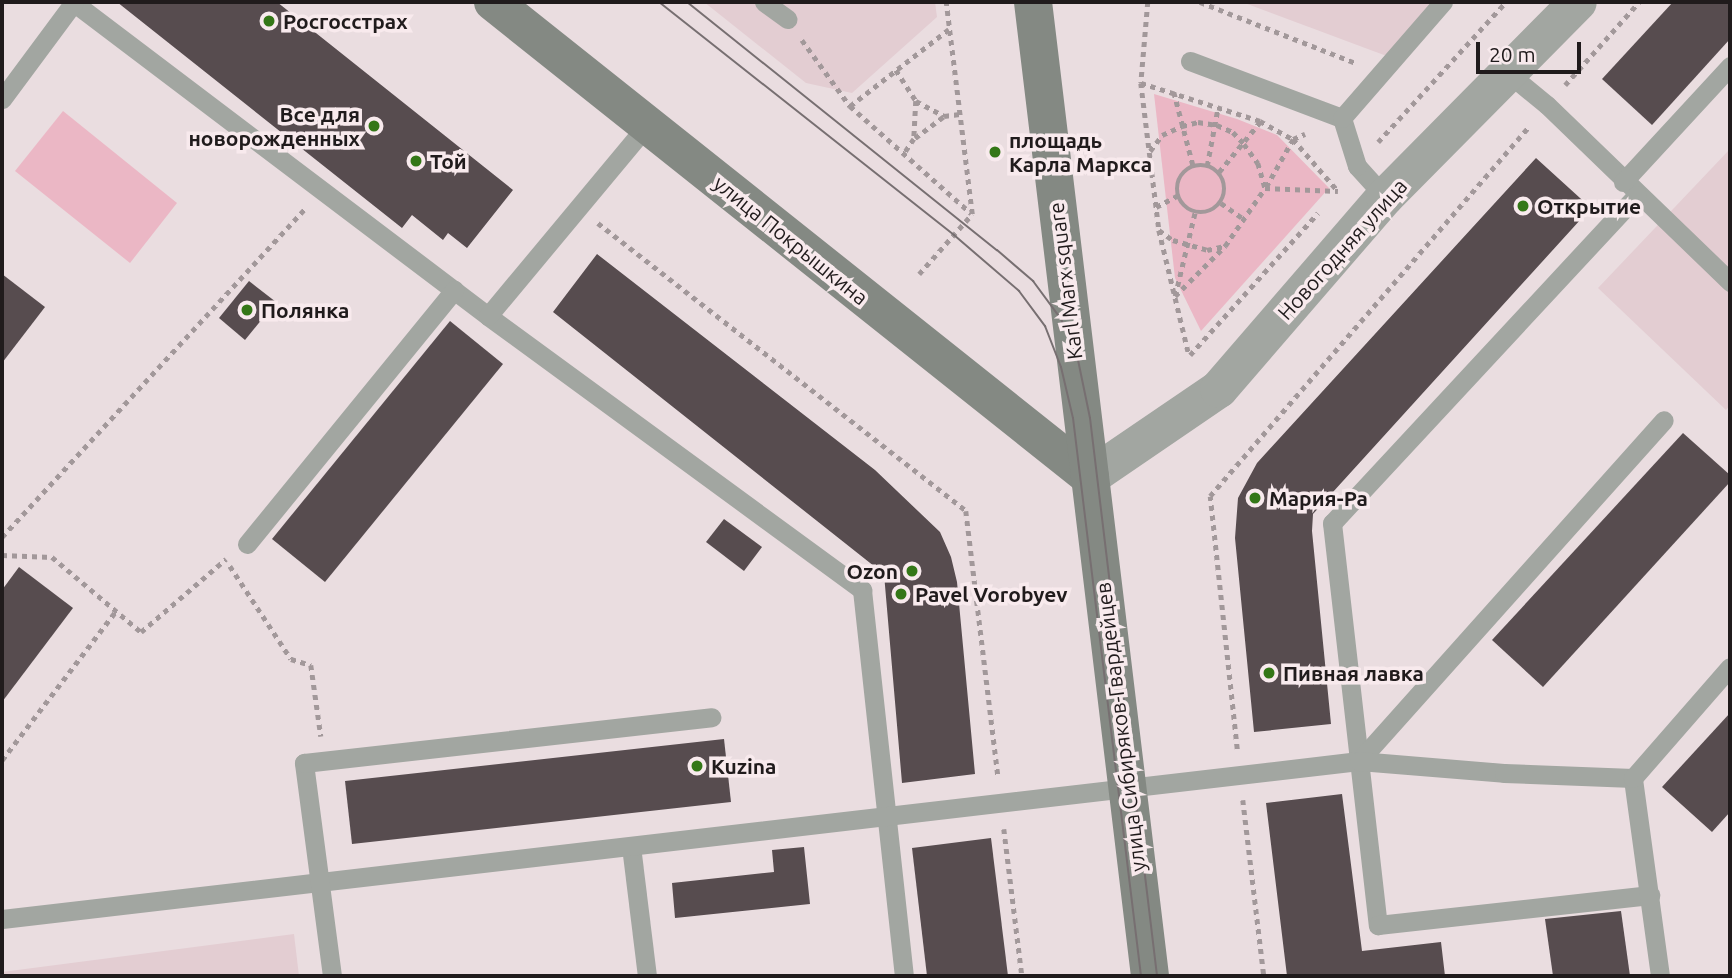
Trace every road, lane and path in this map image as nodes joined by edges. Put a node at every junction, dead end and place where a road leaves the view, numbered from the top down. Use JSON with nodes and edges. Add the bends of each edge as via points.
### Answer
{"nodes":[{"id":1,"x":74,"y":2,"type":"edge"},
{"id":2,"x":494,"y":2,"type":"edge"},
{"id":3,"x":764,"y":2,"type":"edge"},
{"id":4,"x":946,"y":2,"type":"edge"},
{"id":5,"x":1033,"y":2,"type":"edge"},
{"id":6,"x":1148,"y":2,"type":"edge"},
{"id":7,"x":1200,"y":2,"type":"edge"},
{"id":8,"x":1443,"y":2,"type":"edge"},
{"id":9,"x":1578,"y":2,"type":"edge"},
{"id":10,"x":1639,"y":2,"type":"edge"},
{"id":11,"x":788,"y":19,"type":"joint"},
{"id":12,"x":949,"y":29,"type":"junction"},
{"id":13,"x":1190,"y":61,"type":"dead end"},
{"id":14,"x":1730,"y":66,"type":"edge"},
{"id":15,"x":896,"y":70,"type":"junction"},
{"id":16,"x":1382,"y":73,"type":"junction"},
{"id":17,"x":1508,"y":73,"type":"junction"},
{"id":18,"x":1141,"y":83,"type":"junction"},
{"id":19,"x":1174,"y":92,"type":"junction"},
{"id":20,"x":2,"y":99,"type":"edge"},
{"id":21,"x":916,"y":101,"type":"junction"},
{"id":22,"x":1547,"y":105,"type":"junction"},
{"id":23,"x":850,"y":106,"type":"junction"},
{"id":24,"x":1218,"y":107,"type":"junction"},
{"id":25,"x":960,"y":114,"type":"junction"},
{"id":26,"x":944,"y":116,"type":"junction"},
{"id":27,"x":1342,"y":118,"type":"junction"},
{"id":28,"x":1261,"y":121,"type":"junction"},
{"id":29,"x":648,"y":124,"type":"junction"},
{"id":30,"x":1217,"y":125,"type":"junction"},
{"id":31,"x":1182,"y":126,"type":"junction"},
{"id":32,"x":915,"y":139,"type":"junction"},
{"id":33,"x":1293,"y":139,"type":"junction"},
{"id":34,"x":1244,"y":144,"type":"junction"},
{"id":35,"x":1149,"y":151,"type":"junction"},
{"id":36,"x":904,"y":154,"type":"junction"},
{"id":37,"x":1193,"y":166,"type":"junction"},
{"id":38,"x":1207,"y":166,"type":"junction"},
{"id":39,"x":1219,"y":172,"type":"junction"},
{"id":40,"x":1265,"y":188,"type":"junction"},
{"id":41,"x":1630,"y":188,"type":"junction"},
{"id":42,"x":322,"y":190,"type":"junction"},
{"id":43,"x":1177,"y":196,"type":"junction"},
{"id":44,"x":1385,"y":197,"type":"junction"},
{"id":45,"x":1221,"y":203,"type":"junction"},
{"id":46,"x":578,"y":207,"type":"junction"},
{"id":47,"x":1156,"y":207,"type":"junction"},
{"id":48,"x":1195,"y":212,"type":"junction"},
{"id":49,"x":972,"y":214,"type":"junction"},
{"id":50,"x":1244,"y":219,"type":"junction"},
{"id":51,"x":1159,"y":230,"type":"junction"},
{"id":52,"x":1189,"y":245,"type":"junction"},
{"id":53,"x":1225,"y":246,"type":"junction"},
{"id":54,"x":919,"y":274,"type":"dead end"},
{"id":55,"x":1730,"y":282,"type":"edge"},
{"id":56,"x":454,"y":290,"type":"junction"},
{"id":57,"x":1174,"y":297,"type":"junction"},
{"id":58,"x":488,"y":316,"type":"junction"},
{"id":59,"x":1189,"y":355,"type":"dead end"},
{"id":60,"x":1664,"y":419,"type":"dead end"},
{"id":61,"x":1090,"y":477,"type":"junction"},
{"id":62,"x":2,"y":537,"type":"edge"},
{"id":63,"x":247,"y":544,"type":"joint"},
{"id":64,"x":2,"y":555,"type":"edge"},
{"id":65,"x":225,"y":559,"type":"junction"},
{"id":66,"x":115,"y":612,"type":"junction"},
{"id":67,"x":1730,"y":667,"type":"edge"},
{"id":68,"x":711,"y":717,"type":"dead end"},
{"id":69,"x":2,"y":760,"type":"edge"},
{"id":70,"x":324,"y":761,"type":"junction"},
{"id":71,"x":1359,"y":761,"type":"junction"},
{"id":72,"x":1240,"y":775,"type":"junction"},
{"id":73,"x":1633,"y":778,"type":"junction"},
{"id":74,"x":1128,"y":790,"type":"junction"},
{"id":75,"x":1001,"y":803,"type":"junction"},
{"id":76,"x":887,"y":816,"type":"junction"},
{"id":77,"x":631,"y":846,"type":"junction"},
{"id":78,"x":320,"y":882,"type":"junction"},
{"id":79,"x":1650,"y":895,"type":"junction"},
{"id":80,"x":2,"y":919,"type":"edge"},
{"id":81,"x":332,"y":976,"type":"edge"},
{"id":82,"x":647,"y":976,"type":"edge"},
{"id":83,"x":904,"y":976,"type":"edge"},
{"id":84,"x":1022,"y":976,"type":"edge"},
{"id":85,"x":1150,"y":976,"type":"edge"},
{"id":86,"x":1264,"y":976,"type":"edge"},
{"id":87,"x":1660,"y":976,"type":"edge"}],
"edges":[{"from":1,"to":20,"type":"lane"},
{"from":1,"to":42,"type":"lane"},
{"from":2,"to":29,"type":"main road","name":"улица Покрышкина"},
{"from":3,"to":11,"type":"lane"},
{"from":4,"to":12,"type":"path"},
{"from":5,"to":61,"type":"main road","name":"Karl Marx square"},
{"from":6,"to":18,"type":"path"},
{"from":7,"to":16,"type":"path"},
{"from":8,"to":16,"type":"lane"},
{"from":9,"to":17,"type":"street","name":"Новогодняя улица"},
{"from":10,"to":22,"type":"path"},
{"from":11,"to":23,"type":"path"},
{"from":12,"to":15,"type":"path"},
{"from":12,"to":25,"type":"path"},
{"from":13,"to":27,"type":"lane"},
{"from":14,"to":41,"type":"lane"},
{"from":15,"to":21,"type":"path"},
{"from":15,"to":23,"type":"path"},
{"from":16,"to":27,"type":"lane"},
{"from":17,"to":22,"type":"lane"},
{"from":17,"to":44,"type":"street","name":"Новогодняя улица"},
{"from":18,"to":19,"type":"path"},
{"from":18,"to":35,"type":"path"},
{"from":19,"to":24,"type":"path"},
{"from":19,"to":31,"type":"path"},
{"from":21,"to":26,"type":"path"},
{"from":21,"to":32,"type":"path"},
{"from":22,"to":41,"type":"lane"},
{"from":22,"to":72,"type":"path","via":[[1210,496]]},
{"from":23,"to":36,"type":"path"},
{"from":24,"to":28,"type":"path"},
{"from":24,"to":30,"type":"path"},
{"from":25,"to":26,"type":"path"},
{"from":25,"to":49,"type":"path"},
{"from":26,"to":32,"type":"path"},
{"from":27,"to":33,"type":"path"},
{"from":27,"to":44,"type":"lane","via":[[1357,166]]},
{"from":28,"to":33,"type":"path"},
{"from":28,"to":34,"type":"path"},
{"from":29,"to":46,"type":"lane"},
{"from":29,"to":61,"type":"main road","name":"улица Покрышкина"},
{"from":30,"to":31,"type":"path","via":[[1198,122]]},
{"from":30,"to":34,"type":"path"},
{"from":30,"to":38,"type":"path"},
{"from":31,"to":35,"type":"path","via":[[1163,135]]},
{"from":31,"to":37,"type":"path"},
{"from":32,"to":36,"type":"path"},
{"from":33,"to":40,"type":"path"},
{"from":33,"to":40,"type":"path","via":[[1338,191]]},
{"from":34,"to":39,"type":"path"},
{"from":34,"to":40,"type":"path","via":[[1258,163]]},
{"from":35,"to":47,"type":"path"},
{"from":36,"to":49,"type":"path"},
{"from":37,"to":38,"type":"path"},
{"from":37,"to":43,"type":"path","via":[[1178,179]]},
{"from":38,"to":39,"type":"path"},
{"from":39,"to":45,"type":"path","via":[[1224,183]]},
{"from":40,"to":50,"type":"path"},
{"from":41,"to":55,"type":"lane"},
{"from":41,"to":71,"type":"lane","via":[[1332,523]]},
{"from":42,"to":56,"type":"lane"},
{"from":42,"to":62,"type":"path"},
{"from":43,"to":47,"type":"path"},
{"from":43,"to":48,"type":"path"},
{"from":44,"to":61,"type":"street","name":"Новогодняя улица","via":[[1219,389]]},
{"from":45,"to":48,"type":"path","via":[[1209,211]]},
{"from":45,"to":50,"type":"path"},
{"from":46,"to":58,"type":"lane"},
{"from":46,"to":75,"type":"path","via":[[966,511]]},
{"from":47,"to":51,"type":"path"},
{"from":48,"to":52,"type":"path"},
{"from":49,"to":54,"type":"path"},
{"from":50,"to":53,"type":"path"},
{"from":51,"to":52,"type":"path"},
{"from":51,"to":57,"type":"path"},
{"from":52,"to":53,"type":"path","via":[[1207,250]]},
{"from":52,"to":57,"type":"path"},
{"from":53,"to":57,"type":"path"},
{"from":56,"to":58,"type":"lane"},
{"from":56,"to":63,"type":"lane"},
{"from":57,"to":59,"type":"path"},
{"from":58,"to":76,"type":"lane","via":[[862,590]]},
{"from":60,"to":71,"type":"lane"},
{"from":61,"to":74,"type":"main road","name":"улица Сибиряков-Гвардейцев"},
{"from":63,"to":65,"type":"path"},
{"from":64,"to":66,"type":"path","via":[[52,556]]},
{"from":65,"to":66,"type":"path","via":[[141,632]]},
{"from":65,"to":70,"type":"path","via":[[290,659],[312,665]]},
{"from":66,"to":69,"type":"path"},
{"from":67,"to":73,"type":"lane"},
{"from":68,"to":70,"type":"lane"},
{"from":70,"to":78,"type":"lane","via":[[304,763]]},
{"from":71,"to":72,"type":"lane"},
{"from":71,"to":73,"type":"lane","via":[[1504,774]]},
{"from":71,"to":79,"type":"lane","via":[[1378,925]]},
{"from":72,"to":74,"type":"lane"},
{"from":72,"to":86,"type":"path"},
{"from":73,"to":79,"type":"lane"},
{"from":74,"to":75,"type":"lane"},
{"from":74,"to":85,"type":"main road","name":"улица Сибиряков-Гвардейцев"},
{"from":75,"to":76,"type":"lane"},
{"from":75,"to":84,"type":"path"},
{"from":76,"to":77,"type":"lane"},
{"from":76,"to":83,"type":"lane"},
{"from":77,"to":78,"type":"lane"},
{"from":77,"to":82,"type":"lane"},
{"from":78,"to":80,"type":"lane"},
{"from":78,"to":81,"type":"lane"},
{"from":79,"to":87,"type":"lane"}]}
